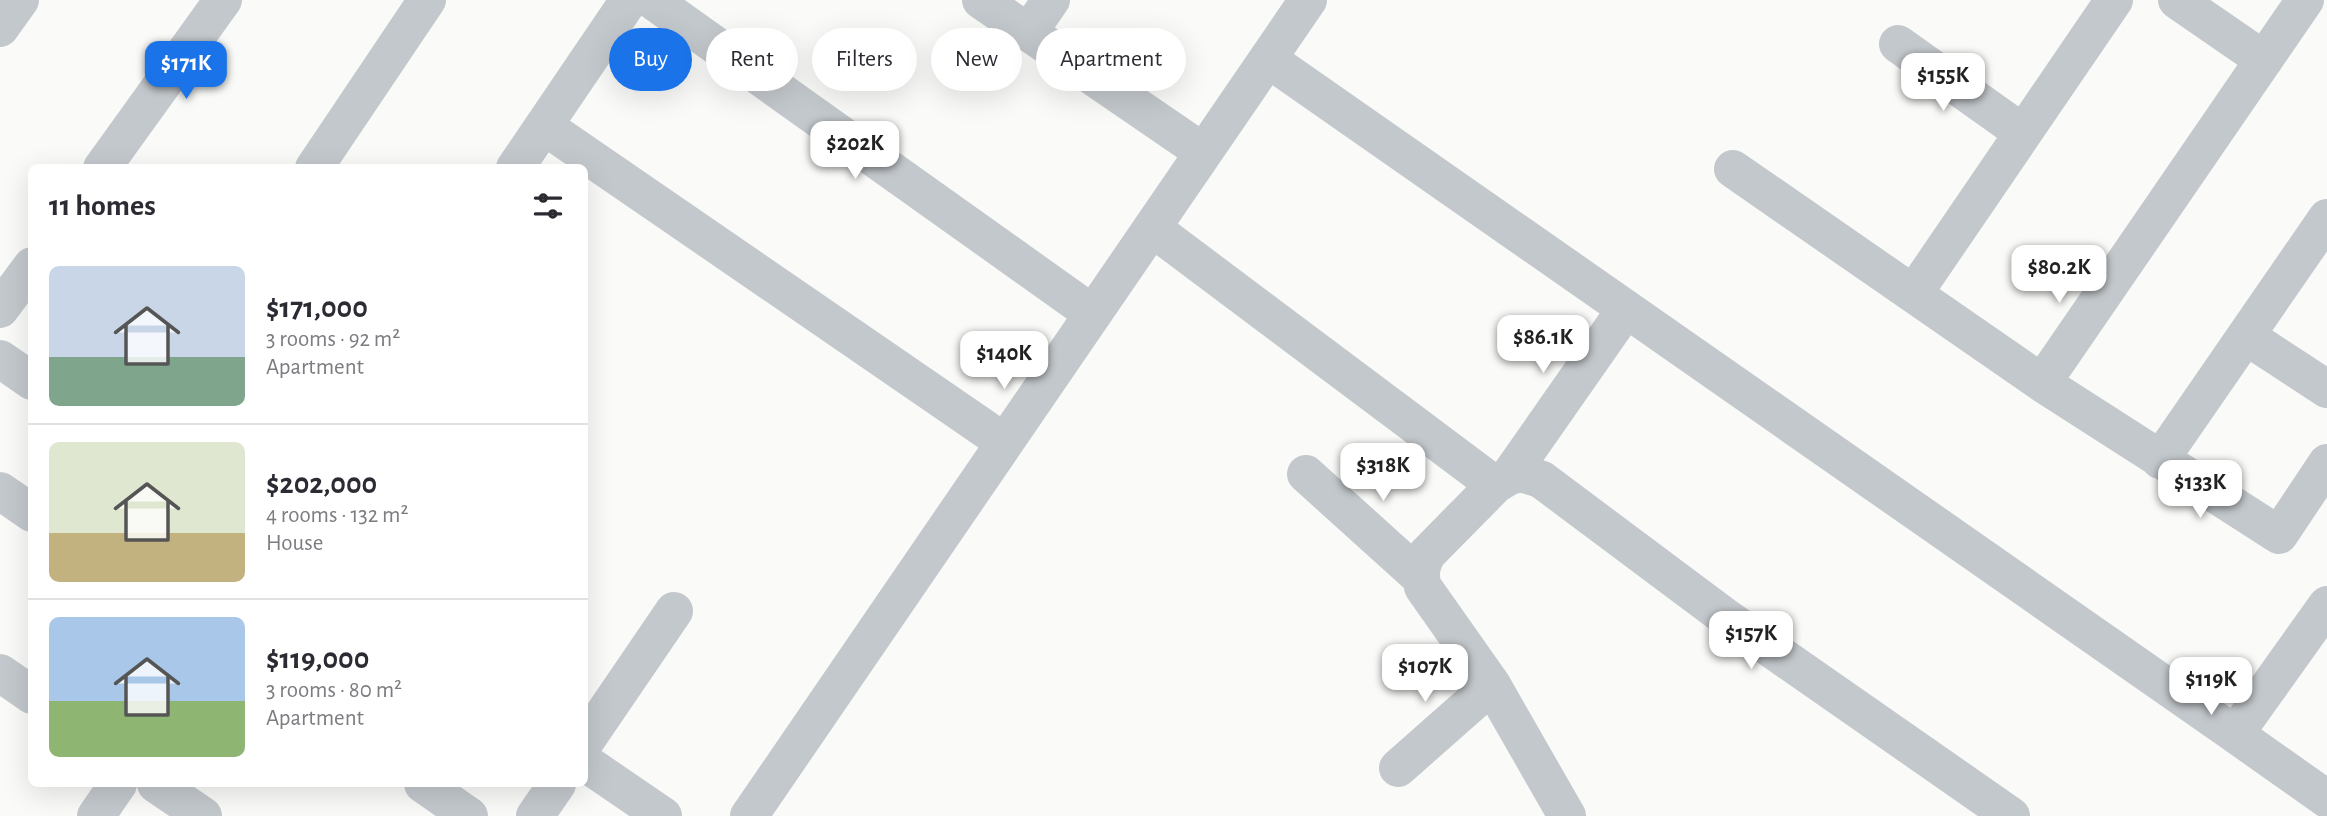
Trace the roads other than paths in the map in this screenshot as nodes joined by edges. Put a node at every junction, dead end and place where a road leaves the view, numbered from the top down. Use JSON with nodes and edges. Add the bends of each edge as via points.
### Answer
{"nodes":[{"id":1,"x":20,"y":0,"type":"edge"},
{"id":2,"x":223,"y":0,"type":"edge"},
{"id":3,"x":428,"y":0,"type":"edge"},
{"id":4,"x":629,"y":0,"type":"edge"},
{"id":5,"x":652,"y":0,"type":"edge"},
{"id":6,"x":981,"y":0,"type":"edge"},
{"id":7,"x":1051,"y":0,"type":"edge"},
{"id":8,"x":1308,"y":0,"type":"edge"},
{"id":9,"x":2114,"y":0,"type":"edge"},
{"id":10,"x":2176,"y":0,"type":"edge"},
{"id":11,"x":2305,"y":0,"type":"edge"},
{"id":12,"x":0,"y":28,"type":"edge"},
{"id":13,"x":1028,"y":33,"type":"junction"},
{"id":14,"x":1898,"y":44,"type":"dead end"},
{"id":15,"x":1268,"y":59,"type":"junction"},
{"id":16,"x":2264,"y":60,"type":"junction"},
{"id":17,"x":544,"y":126,"type":"junction"},
{"id":18,"x":2023,"y":133,"type":"junction"},
{"id":19,"x":1203,"y":152,"type":"junction"},
{"id":20,"x":105,"y":164,"type":"edge"},
{"id":21,"x":317,"y":164,"type":"edge"},
{"id":22,"x":518,"y":164,"type":"edge"},
{"id":23,"x":1733,"y":169,"type":"dead end"},
{"id":24,"x":2327,"y":218,"type":"edge"},
{"id":25,"x":1152,"y":228,"type":"junction"},
{"id":26,"x":28,"y":271,"type":"edge"},
{"id":27,"x":1914,"y":293,"type":"junction"},
{"id":28,"x":0,"y":309,"type":"edge"},
{"id":29,"x":1626,"y":309,"type":"junction"},
{"id":30,"x":1093,"y":314,"type":"junction"},
{"id":31,"x":2246,"y":336,"type":"junction"},
{"id":32,"x":0,"y":359,"type":"edge"},
{"id":33,"x":28,"y":378,"type":"edge"},
{"id":34,"x":2042,"y":383,"type":"junction"},
{"id":35,"x":2327,"y":389,"type":"edge"},
{"id":36,"x":1004,"y":442,"type":"junction"},
{"id":37,"x":2160,"y":460,"type":"junction"},
{"id":38,"x":2327,"y":463,"type":"edge"},
{"id":39,"x":1306,"y":474,"type":"dead end"},
{"id":40,"x":1502,"y":480,"type":"junction"},
{"id":41,"x":0,"y":491,"type":"edge"},
{"id":42,"x":28,"y":510,"type":"edge"},
{"id":43,"x":1420,"y":577,"type":"junction"},
{"id":44,"x":2327,"y":605,"type":"edge"},
{"id":45,"x":674,"y":611,"type":"dead end"},
{"id":46,"x":0,"y":673,"type":"edge"},
{"id":47,"x":1492,"y":685,"type":"junction"},
{"id":48,"x":28,"y":692,"type":"edge"},
{"id":49,"x":2235,"y":734,"type":"junction"},
{"id":50,"x":588,"y":737,"type":"edge"},
{"id":51,"x":588,"y":765,"type":"edge"},
{"id":52,"x":1398,"y":768,"type":"dead end"},
{"id":53,"x":116,"y":787,"type":"edge"},
{"id":54,"x":160,"y":787,"type":"edge"},
{"id":55,"x":428,"y":787,"type":"edge"},
{"id":56,"x":555,"y":787,"type":"edge"},
{"id":57,"x":2327,"y":799,"type":"edge"},
{"id":58,"x":96,"y":816,"type":"edge"},
{"id":59,"x":204,"y":816,"type":"edge"},
{"id":60,"x":469,"y":816,"type":"edge"},
{"id":61,"x":535,"y":816,"type":"edge"},
{"id":62,"x":663,"y":816,"type":"edge"},
{"id":63,"x":749,"y":816,"type":"edge"},
{"id":64,"x":1567,"y":816,"type":"edge"},
{"id":65,"x":2011,"y":816,"type":"edge"}],
"edges":[{"from":1,"to":12,"type":"street"},
{"from":2,"to":20,"type":"street"},
{"from":3,"to":21,"type":"street"},
{"from":4,"to":17,"type":"street"},
{"from":5,"to":30,"type":"street"},
{"from":6,"to":13,"type":"street"},
{"from":7,"to":13,"type":"street"},
{"from":8,"to":15,"type":"street"},
{"from":9,"to":18,"type":"street"},
{"from":10,"to":16,"type":"street"},
{"from":11,"to":16,"type":"street"},
{"from":13,"to":19,"type":"street"},
{"from":14,"to":18,"type":"street"},
{"from":15,"to":19,"type":"street"},
{"from":15,"to":29,"type":"street"},
{"from":16,"to":34,"type":"street"},
{"from":17,"to":22,"type":"street"},
{"from":17,"to":36,"type":"street"},
{"from":18,"to":27,"type":"street"},
{"from":19,"to":25,"type":"street"},
{"from":23,"to":27,"type":"street"},
{"from":24,"to":31,"type":"street"},
{"from":25,"to":30,"type":"street"},
{"from":25,"to":40,"type":"street"},
{"from":26,"to":28,"type":"street"},
{"from":27,"to":34,"type":"street"},
{"from":29,"to":40,"type":"street"},
{"from":29,"to":49,"type":"street"},
{"from":30,"to":36,"type":"street"},
{"from":31,"to":35,"type":"street"},
{"from":31,"to":37,"type":"street"},
{"from":32,"to":33,"type":"street"},
{"from":34,"to":37,"type":"street"},
{"from":36,"to":63,"type":"street"},
{"from":37,"to":38,"type":"street","via":[[2279,536]]},
{"from":39,"to":43,"type":"street"},
{"from":40,"to":43,"type":"street","via":[[1427,554]]},
{"from":40,"to":65,"type":"street","via":[[1523,473],[1542,480],[1724,616]]},
{"from":41,"to":42,"type":"street"},
{"from":43,"to":47,"type":"street"},
{"from":44,"to":49,"type":"street"},
{"from":45,"to":50,"type":"street"},
{"from":46,"to":48,"type":"street"},
{"from":47,"to":52,"type":"street"},
{"from":47,"to":64,"type":"street"},
{"from":49,"to":57,"type":"street"},
{"from":51,"to":62,"type":"street"},
{"from":53,"to":58,"type":"street"},
{"from":54,"to":59,"type":"street"},
{"from":55,"to":60,"type":"street"},
{"from":56,"to":61,"type":"street"}]}
